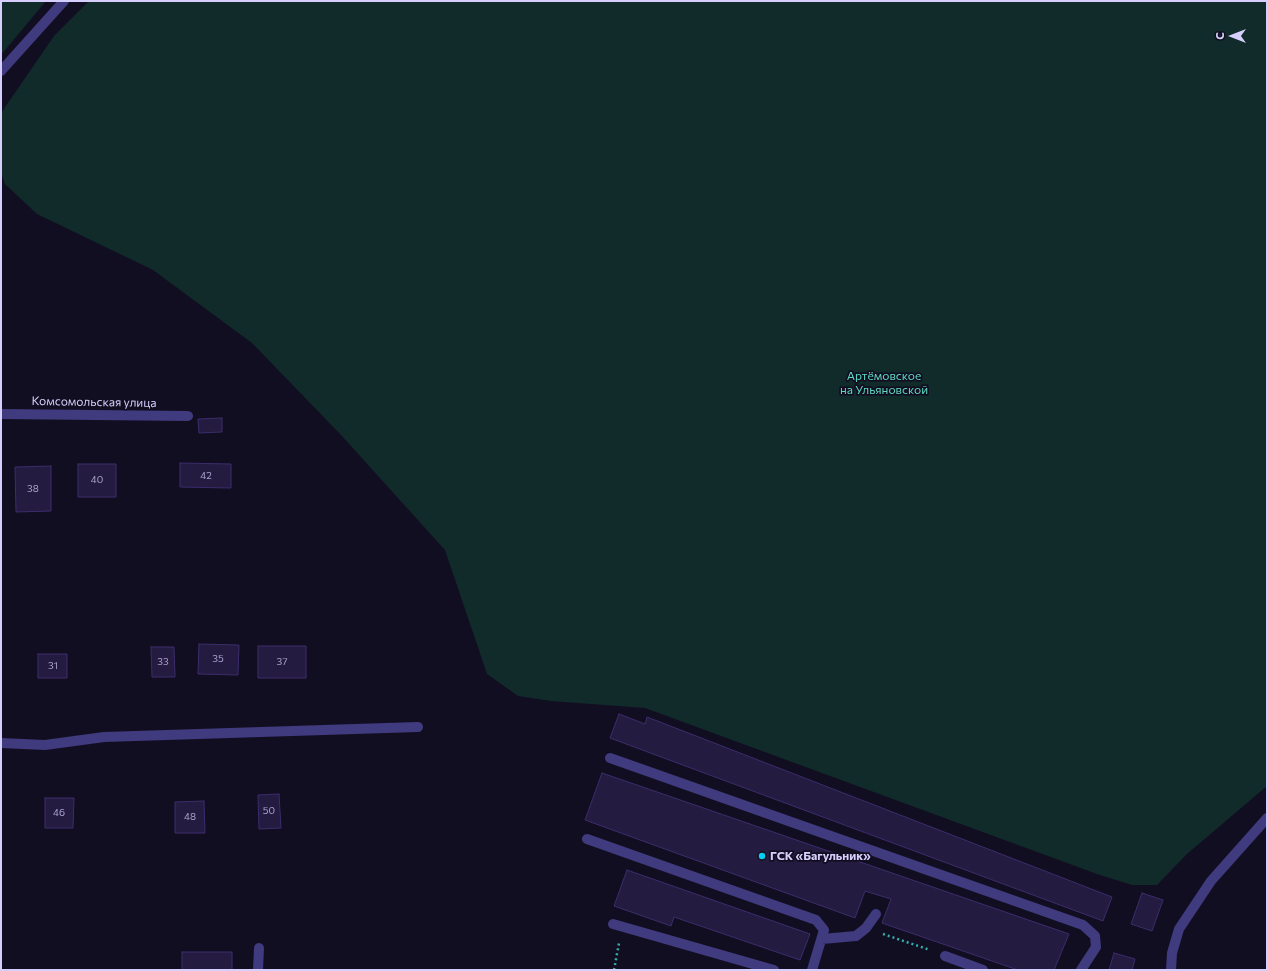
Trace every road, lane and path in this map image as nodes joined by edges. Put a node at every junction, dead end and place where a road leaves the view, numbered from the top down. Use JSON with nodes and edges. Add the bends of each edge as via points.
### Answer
{"nodes":[{"id":1,"x":64,"y":1,"type":"edge"},
{"id":2,"x":1,"y":71,"type":"edge"},
{"id":3,"x":1,"y":414,"type":"edge"},
{"id":4,"x":188,"y":416,"type":"dead end"},
{"id":5,"x":418,"y":727,"type":"dead end"},
{"id":6,"x":1,"y":743,"type":"edge"},
{"id":7,"x":610,"y":758,"type":"dead end"},
{"id":8,"x":1267,"y":818,"type":"edge"},
{"id":9,"x":588,"y":839,"type":"dead end"},
{"id":10,"x":876,"y":914,"type":"dead end"},
{"id":11,"x":613,"y":924,"type":"dead end"},
{"id":12,"x":623,"y":927,"type":"junction"},
{"id":13,"x":866,"y":928,"type":"junction"},
{"id":14,"x":822,"y":939,"type":"junction"},
{"id":15,"x":259,"y":948,"type":"dead end"},
{"id":16,"x":945,"y":956,"type":"joint"},
{"id":17,"x":258,"y":970,"type":"edge"},
{"id":18,"x":614,"y":970,"type":"edge"},
{"id":19,"x":774,"y":970,"type":"edge"},
{"id":20,"x":812,"y":970,"type":"edge"},
{"id":21,"x":983,"y":970,"type":"edge"},
{"id":22,"x":1081,"y":970,"type":"edge"},
{"id":23,"x":1171,"y":970,"type":"edge"}],
"edges":[{"from":1,"to":2,"type":"street"},
{"from":3,"to":4,"type":"street","name":"Комсомольская улица"},
{"from":5,"to":6,"type":"street","via":[[104,738],[45,745]]},
{"from":7,"to":22,"type":"street","via":[[1083,925],[1095,936],[1096,947]]},
{"from":8,"to":23,"type":"street","via":[[1211,881],[1179,929],[1172,953]]},
{"from":9,"to":14,"type":"street","via":[[816,920],[824,930]]},
{"from":10,"to":13,"type":"street"},
{"from":11,"to":12,"type":"street"},
{"from":12,"to":18,"type":"path"},
{"from":12,"to":19,"type":"street"},
{"from":13,"to":14,"type":"street","via":[[856,936]]},
{"from":13,"to":16,"type":"path"},
{"from":14,"to":20,"type":"street"},
{"from":15,"to":17,"type":"street"},
{"from":16,"to":21,"type":"street"}]}
